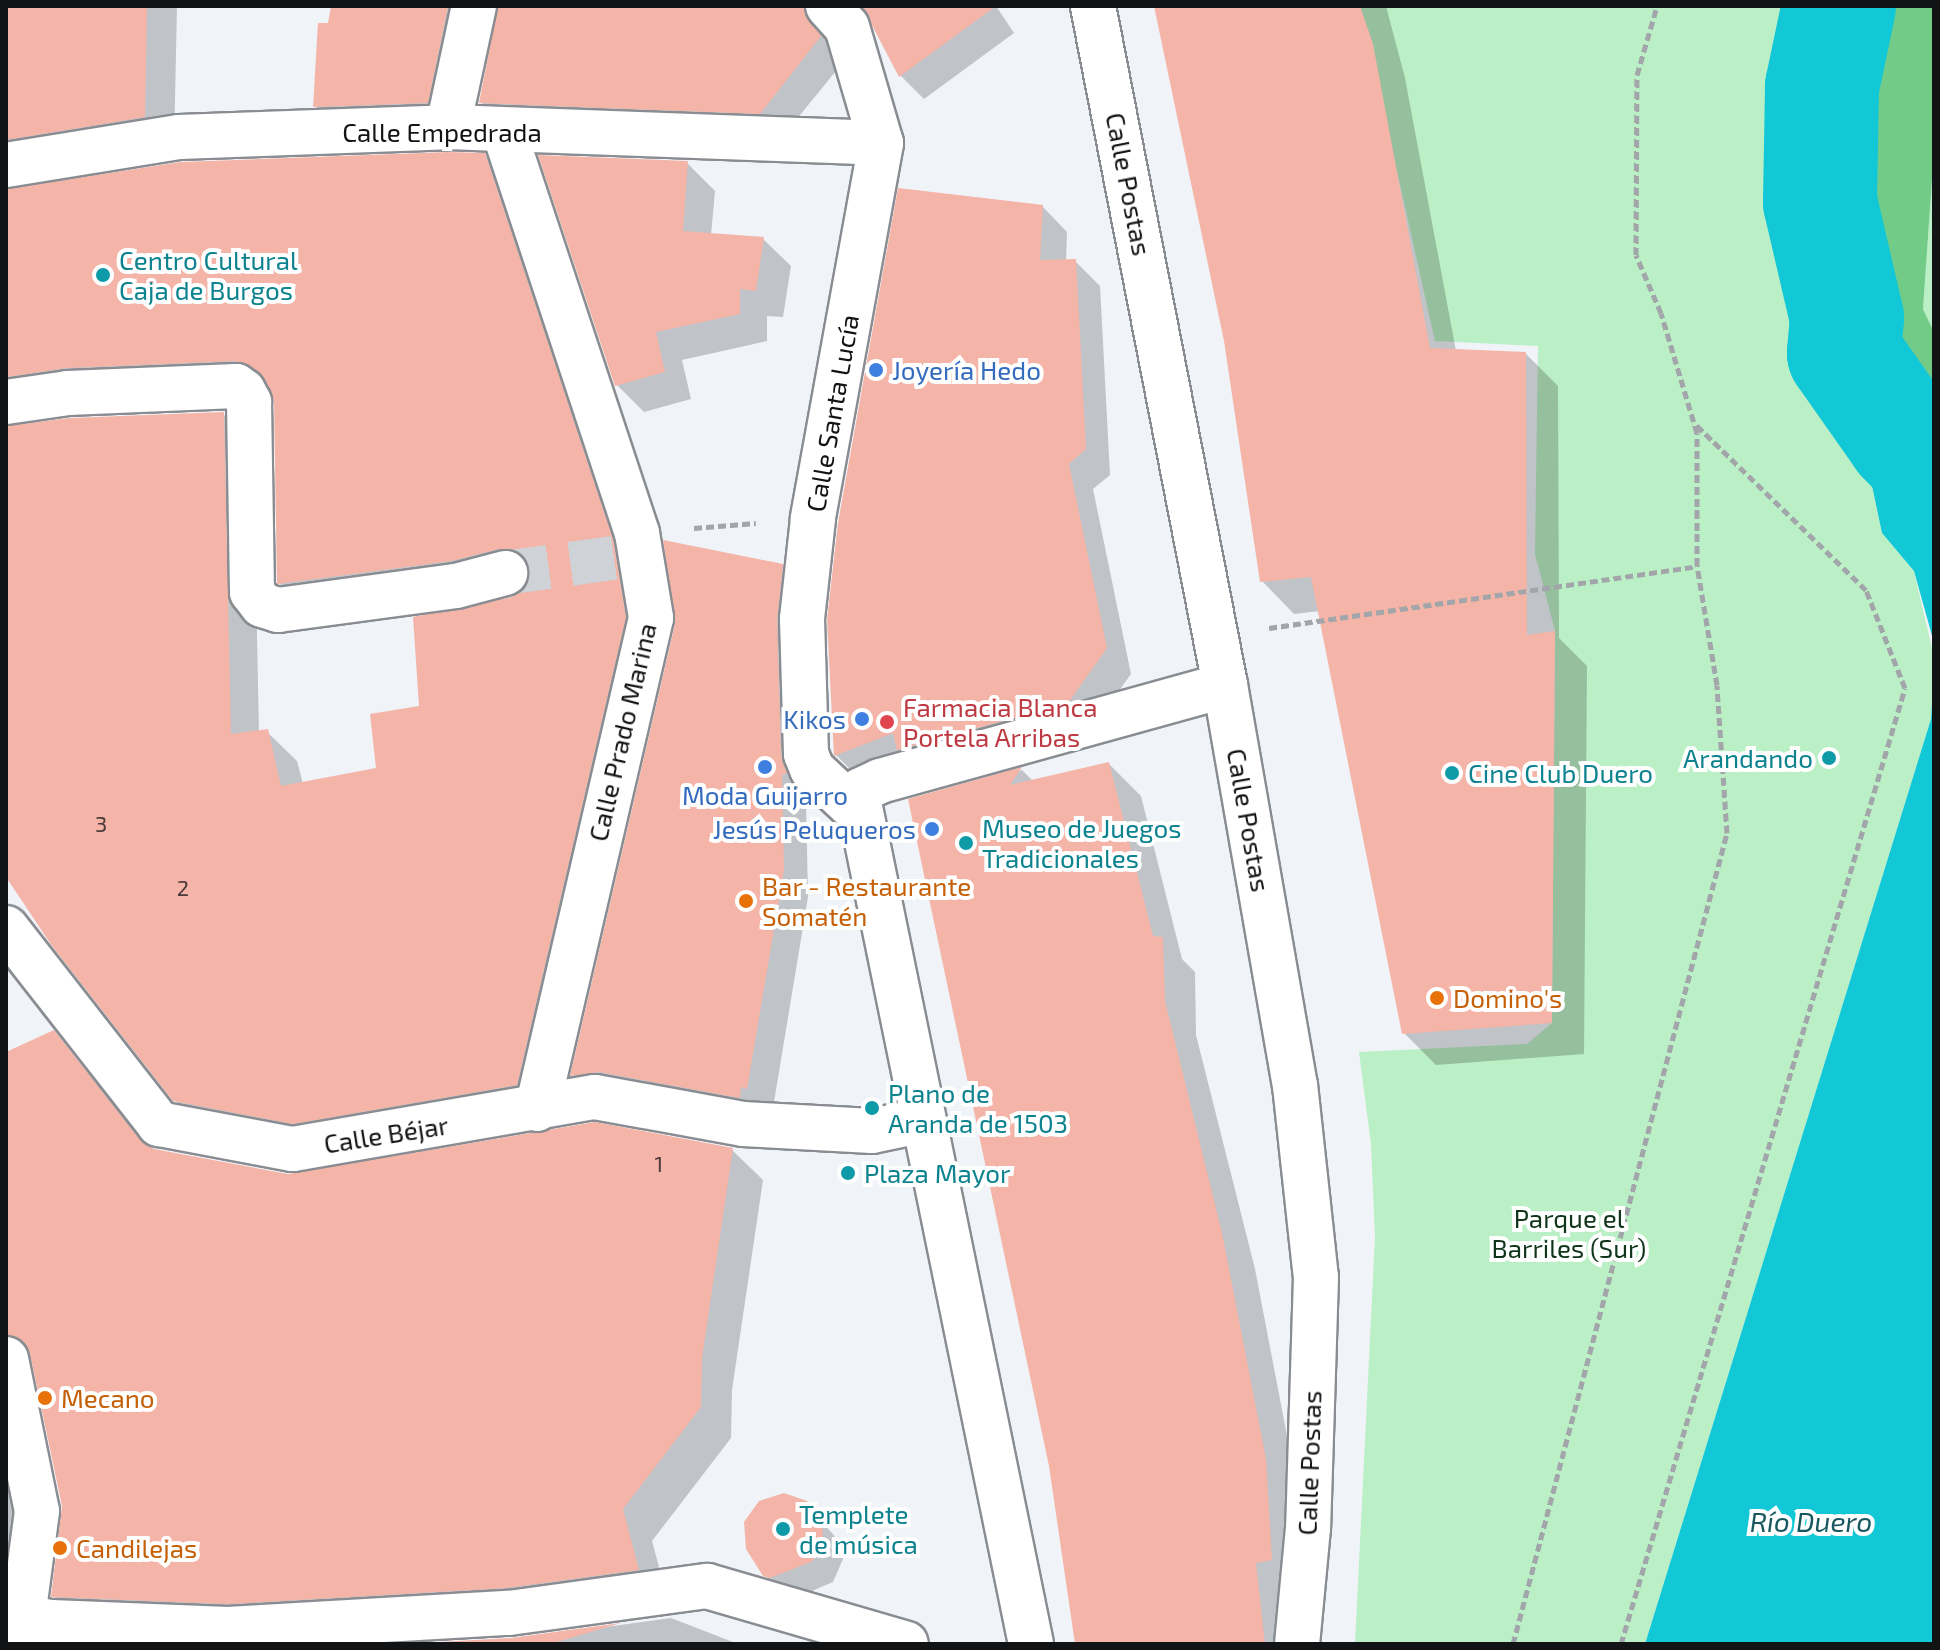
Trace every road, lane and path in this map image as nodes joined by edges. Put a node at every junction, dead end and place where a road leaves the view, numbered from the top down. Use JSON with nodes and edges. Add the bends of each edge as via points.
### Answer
{"nodes":[{"id":1,"x":474,"y":6,"type":"edge"},
{"id":2,"x":828,"y":6,"type":"edge"},
{"id":3,"x":1093,"y":6,"type":"edge"},
{"id":4,"x":1657,"y":6,"type":"edge"},
{"id":5,"x":448,"y":127,"type":"junction"},
{"id":6,"x":504,"y":131,"type":"junction"},
{"id":7,"x":881,"y":143,"type":"junction"},
{"id":8,"x":6,"y":165,"type":"edge"},
{"id":9,"x":6,"y":402,"type":"edge"},
{"id":10,"x":1693,"y":422,"type":"junction"},
{"id":11,"x":813,"y":519,"type":"junction"},
{"id":12,"x":628,"y":545,"type":"junction"},
{"id":13,"x":1697,"y":566,"type":"junction"},
{"id":14,"x":505,"y":573,"type":"tunnel mouth"},
{"id":15,"x":1264,"y":629,"type":"dead end"},
{"id":16,"x":1225,"y":685,"type":"junction"},
{"id":17,"x":859,"y":813,"type":"junction"},
{"id":18,"x":6,"y":928,"type":"edge"},
{"id":19,"x":537,"y":1109,"type":"junction"},
{"id":20,"x":920,"y":1121,"type":"junction"},
{"id":21,"x":6,"y":1359,"type":"edge"},
{"id":22,"x":20,"y":1625,"type":"edge"},
{"id":23,"x":906,"y":1644,"type":"edge"},
{"id":24,"x":1031,"y":1644,"type":"edge"},
{"id":25,"x":1297,"y":1644,"type":"edge"},
{"id":26,"x":1513,"y":1644,"type":"edge"},
{"id":27,"x":1621,"y":1644,"type":"edge"}],
"edges":[{"from":1,"to":5,"type":"street"},
{"from":2,"to":7,"type":"street","name":"Calle Santa Lucía","via":[[847,27]]},
{"from":3,"to":16,"type":"street","name":"Calle Postas"},
{"from":4,"to":10,"type":"path","via":[[1637,75],[1636,255],[1661,313]]},
{"from":5,"to":6,"type":"street","name":"Calle Empedrada"},
{"from":5,"to":8,"type":"street","name":"Calle Empedrada","via":[[179,137]]},
{"from":6,"to":7,"type":"street","name":"Calle Empedrada"},
{"from":6,"to":12,"type":"street","name":"Calle Prado Marina"},
{"from":7,"to":11,"type":"street","name":"Calle Santa Lucía"},
{"from":9,"to":14,"type":"street","via":[[68,393],[236,386],[243,391],[249,402],[252,592],[262,605],[278,610],[442,588]]},
{"from":10,"to":13,"type":"path"},
{"from":10,"to":27,"type":"path","via":[[1866,590],[1905,688]]},
{"from":11,"to":12,"type":"path"},
{"from":11,"to":17,"type":"street","name":"Calle Santa Lucía","via":[[802,619],[806,754],[812,769]]},
{"from":12,"to":19,"type":"street","name":"Calle Prado Marina","via":[[651,618]]},
{"from":13,"to":15,"type":"path"},
{"from":13,"to":26,"type":"path","via":[[1717,685],[1727,833]]},
{"from":16,"to":17,"type":"street","via":[[880,781],[861,790]]},
{"from":16,"to":25,"type":"street","name":"Calle Postas","via":[[1295,1085],[1316,1277],[1308,1528]]},
{"from":17,"to":20,"type":"street"},
{"from":18,"to":19,"type":"street","name":"Calle Béjar","via":[[110,1068],[159,1124],[293,1149]]},
{"from":19,"to":20,"type":"street","name":"Calle Béjar","via":[[595,1097],[743,1124],[872,1131]]},
{"from":20,"to":24,"type":"street"},
{"from":21,"to":22,"type":"street","via":[[37,1511]]},
{"from":22,"to":23,"type":"street","via":[[228,1629],[509,1613],[707,1586]]}]}
